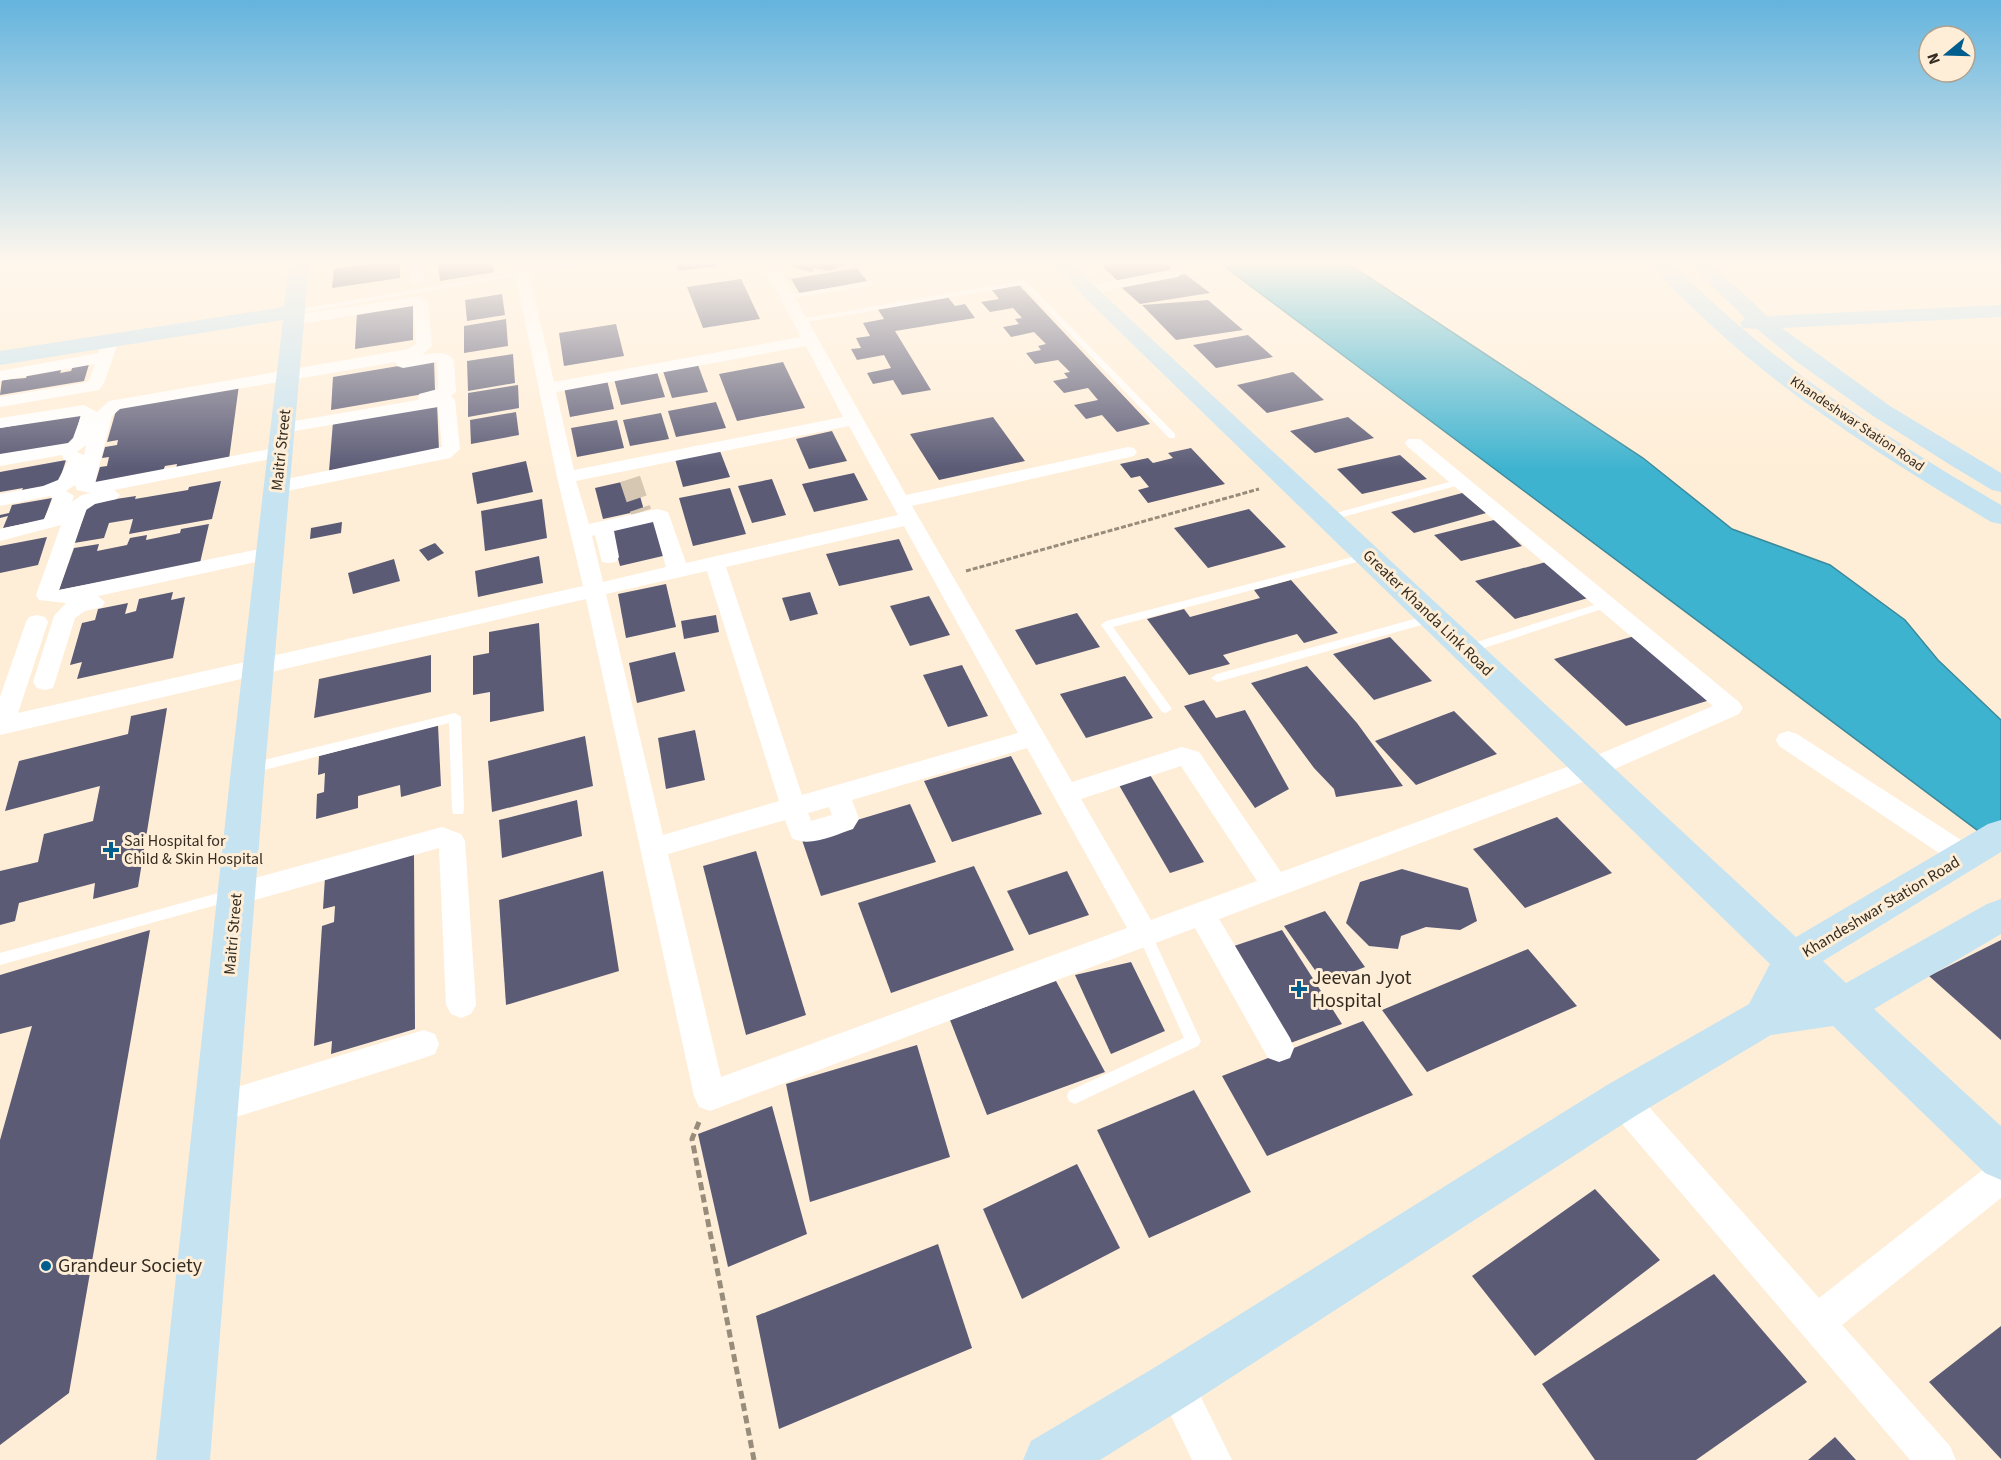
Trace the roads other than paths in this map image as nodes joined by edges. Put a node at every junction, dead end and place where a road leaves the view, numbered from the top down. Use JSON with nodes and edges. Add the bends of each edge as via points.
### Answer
{"nodes":[{"id":1,"x":203,"y":332,"type":"edge"},
{"id":2,"x":292,"y":332,"type":"edge"},
{"id":3,"x":423,"y":332,"type":"edge"},
{"id":4,"x":535,"y":332,"type":"edge"},
{"id":5,"x":801,"y":332,"type":"edge"},
{"id":6,"x":807,"y":332,"type":"edge"},
{"id":7,"x":1073,"y":332,"type":"edge"},
{"id":8,"x":1137,"y":332,"type":"edge"},
{"id":9,"x":1732,"y":332,"type":"edge"},
{"id":10,"x":1774,"y":332,"type":"edge"},
{"id":11,"x":1981,"y":332,"type":"edge"},
{"id":12,"x":1894,"y":337,"type":"dead end"},
{"id":13,"x":1823,"y":341,"type":"dead end"},
{"id":14,"x":1787,"y":343,"type":"junction"},
{"id":15,"x":1748,"y":346,"type":"junction"},
{"id":16,"x":108,"y":349,"type":"junction"},
{"id":17,"x":0,"y":358,"type":"edge"},
{"id":18,"x":0,"y":376,"type":"edge"},
{"id":19,"x":288,"y":379,"type":"junction"},
{"id":20,"x":548,"y":387,"type":"junction"},
{"id":21,"x":0,"y":402,"type":"edge"},
{"id":22,"x":854,"y":420,"type":"junction"},
{"id":23,"x":0,"y":423,"type":"edge"},
{"id":24,"x":1172,"y":436,"type":"dead end"},
{"id":25,"x":1414,"y":443,"type":"dead end"},
{"id":26,"x":281,"y":450,"type":"junction"},
{"id":27,"x":1128,"y":452,"type":"dead end"},
{"id":28,"x":0,"y":460,"type":"edge"},
{"id":29,"x":0,"y":468,"type":"edge"},
{"id":30,"x":566,"y":477,"type":"junction"},
{"id":31,"x":1460,"y":482,"type":"junction"},
{"id":32,"x":2001,"y":484,"type":"edge"},
{"id":33,"x":0,"y":500,"type":"edge"},
{"id":34,"x":0,"y":505,"type":"edge"},
{"id":35,"x":907,"y":510,"type":"junction"},
{"id":36,"x":641,"y":512,"type":"dead end"},
{"id":37,"x":2001,"y":516,"type":"edge"},
{"id":38,"x":1328,"y":518,"type":"junction"},
{"id":39,"x":588,"y":529,"type":"junction"},
{"id":40,"x":0,"y":535,"type":"edge"},
{"id":41,"x":0,"y":540,"type":"edge"},
{"id":42,"x":1368,"y":556,"type":"junction"},
{"id":43,"x":609,"y":557,"type":"dead end"},
{"id":44,"x":270,"y":559,"type":"junction"},
{"id":45,"x":715,"y":563,"type":"junction"},
{"id":46,"x":45,"y":567,"type":"dead end"},
{"id":47,"x":678,"y":572,"type":"junction"},
{"id":48,"x":595,"y":591,"type":"junction"},
{"id":49,"x":1607,"y":604,"type":"junction"},
{"id":50,"x":1433,"y":618,"type":"junction"},
{"id":51,"x":38,"y":622,"type":"dead end"},
{"id":52,"x":1467,"y":650,"type":"junction"},
{"id":53,"x":260,"y":668,"type":"junction"},
{"id":54,"x":1216,"y":678,"type":"dead end"},
{"id":55,"x":45,"y":682,"type":"dead end"},
{"id":56,"x":1166,"y":708,"type":"dead end"},
{"id":57,"x":1,"y":726,"type":"edge"},
{"id":58,"x":1034,"y":737,"type":"junction"},
{"id":59,"x":1788,"y":740,"type":"dead end"},
{"id":60,"x":1592,"y":768,"type":"junction"},
{"id":61,"x":248,"y":769,"type":"junction"},
{"id":62,"x":1066,"y":794,"type":"junction"},
{"id":63,"x":795,"y":807,"type":"junction"},
{"id":64,"x":458,"y":810,"type":"dead end"},
{"id":65,"x":654,"y":848,"type":"junction"},
{"id":66,"x":1980,"y":848,"type":"edge"},
{"id":67,"x":1276,"y":886,"type":"junction"},
{"id":68,"x":237,"y":894,"type":"junction"},
{"id":69,"x":1202,"y":914,"type":"junction"},
{"id":70,"x":2001,"y":915,"type":"edge"},
{"id":71,"x":1145,"y":935,"type":"junction"},
{"id":72,"x":0,"y":959,"type":"edge"},
{"id":73,"x":1793,"y":959,"type":"junction"},
{"id":74,"x":461,"y":1005,"type":"dead end"},
{"id":75,"x":1842,"y":1006,"type":"junction"},
{"id":76,"x":1764,"y":1017,"type":"junction"},
{"id":77,"x":424,"y":1044,"type":"dead end"},
{"id":78,"x":1279,"y":1048,"type":"dead end"},
{"id":79,"x":1075,"y":1096,"type":"dead end"},
{"id":80,"x":1622,"y":1100,"type":"junction"},
{"id":81,"x":217,"y":1108,"type":"junction"},
{"id":82,"x":2000,"y":1159,"type":"edge"},
{"id":83,"x":1816,"y":1323,"type":"junction"},
{"id":84,"x":1175,"y":1384,"type":"junction"},
{"id":85,"x":183,"y":1460,"type":"edge"},
{"id":86,"x":1050,"y":1460,"type":"edge"},
{"id":87,"x":1212,"y":1460,"type":"edge"},
{"id":88,"x":1935,"y":1460,"type":"edge"}],
"edges":[{"from":1,"to":16,"type":"street"},
{"from":2,"to":19,"type":"street","name":"Maitri Street"},
{"from":3,"to":19,"type":"street","via":[[424,346],[414,352]]},
{"from":4,"to":20,"type":"street"},
{"from":5,"to":20,"type":"street"},
{"from":6,"to":22,"type":"street"},
{"from":7,"to":24,"type":"lane"},
{"from":8,"to":38,"type":"street","name":"Greater Khanda Link Road"},
{"from":9,"to":15,"type":"street","name":"Khandeshwar Station Road"},
{"from":10,"to":14,"type":"street","name":"Khandeshwar Station Road"},
{"from":11,"to":12,"type":"street"},
{"from":13,"to":14,"type":"street"},
{"from":14,"to":15,"type":"street"},
{"from":14,"to":32,"type":"street","name":"Khandeshwar Station Road","via":[[1877,407]]},
{"from":15,"to":37,"type":"street","name":"Khandeshwar Station Road","via":[[1847,419]]},
{"from":16,"to":17,"type":"street"},
{"from":16,"to":18,"type":"street"},
{"from":16,"to":21,"type":"street","via":[[93,386]]},
{"from":19,"to":26,"type":"street","name":"Maitri Street"},
{"from":19,"to":26,"type":"street","via":[[439,357],[446,360],[448,389],[444,395]]},
{"from":19,"to":26,"type":"street","via":[[111,408],[104,414],[84,486],[97,488]]},
{"from":20,"to":30,"type":"street"},
{"from":22,"to":30,"type":"street","via":[[628,472]]},
{"from":22,"to":35,"type":"street"},
{"from":23,"to":28,"type":"street","via":[[84,410],[90,415],[81,440],[74,447]]},
{"from":25,"to":31,"type":"street"},
{"from":26,"to":26,"type":"street","via":[[446,400],[451,449],[444,454]]},
{"from":26,"to":44,"type":"street","name":"Maitri Street"},
{"from":26,"to":44,"type":"street","via":[[81,502],[47,595],[62,597]]},
{"from":27,"to":35,"type":"street"},
{"from":29,"to":33,"type":"street","via":[[62,456],[77,460],[66,484]]},
{"from":30,"to":39,"type":"street"},
{"from":31,"to":38,"type":"lane"},
{"from":31,"to":49,"type":"street"},
{"from":34,"to":40,"type":"street","via":[[64,496],[51,523]]},
{"from":35,"to":45,"type":"street"},
{"from":35,"to":58,"type":"street"},
{"from":36,"to":39,"type":"street"},
{"from":38,"to":42,"type":"street","name":"Greater Khanda Link Road"},
{"from":39,"to":43,"type":"street"},
{"from":39,"to":47,"type":"street","via":[[661,516]]},
{"from":39,"to":48,"type":"street"},
{"from":41,"to":46,"type":"street","via":[[54,531],[57,534]]},
{"from":42,"to":50,"type":"street","name":"Greater Khanda Link Road"},
{"from":42,"to":56,"type":"lane","via":[[1106,625]]},
{"from":44,"to":53,"type":"street","name":"Maitri Street"},
{"from":44,"to":55,"type":"street","via":[[69,610]]},
{"from":45,"to":47,"type":"street"},
{"from":45,"to":63,"type":"street"},
{"from":47,"to":48,"type":"street"},
{"from":48,"to":53,"type":"street"},
{"from":48,"to":65,"type":"street"},
{"from":49,"to":52,"type":"lane"},
{"from":49,"to":60,"type":"street","via":[[1731,708]]},
{"from":50,"to":52,"type":"street","name":"Greater Khanda Link Road"},
{"from":50,"to":54,"type":"lane"},
{"from":51,"to":57,"type":"street"},
{"from":52,"to":60,"type":"street","name":"Greater Khanda Link Road"},
{"from":53,"to":57,"type":"street"},
{"from":53,"to":61,"type":"street","name":"Maitri Street"},
{"from":58,"to":62,"type":"street"},
{"from":58,"to":63,"type":"street","via":[[838,795],[844,822],[804,833]]},
{"from":59,"to":66,"type":"street"},
{"from":60,"to":67,"type":"street"},
{"from":60,"to":73,"type":"street","name":"Greater Khanda Link Road"},
{"from":61,"to":64,"type":"lane","via":[[455,717]]},
{"from":61,"to":68,"type":"street","name":"Maitri Street"},
{"from":62,"to":67,"type":"street","via":[[1182,756],[1190,759]]},
{"from":62,"to":71,"type":"street"},
{"from":63,"to":65,"type":"street"},
{"from":65,"to":71,"type":"street","via":[[710,1096]]},
{"from":66,"to":73,"type":"street","name":"Khandeshwar Station Road"},
{"from":67,"to":69,"type":"street"},
{"from":68,"to":72,"type":"lane"},
{"from":68,"to":74,"type":"street","via":[[442,837],[452,841]]},
{"from":68,"to":81,"type":"street","name":"Maitri Street"},
{"from":69,"to":71,"type":"street"},
{"from":69,"to":78,"type":"street"},
{"from":70,"to":75,"type":"street"},
{"from":71,"to":79,"type":"lane","via":[[1193,1041]]},
{"from":73,"to":75,"type":"street","name":"Greater Khanda Link Road"},
{"from":73,"to":76,"type":"street","name":"Khandeshwar Station Road"},
{"from":75,"to":76,"type":"street"},
{"from":75,"to":82,"type":"street","name":"Greater Khanda Link Road"},
{"from":76,"to":80,"type":"street"},
{"from":77,"to":81,"type":"street"},
{"from":80,"to":83,"type":"street"},
{"from":80,"to":84,"type":"street"},
{"from":81,"to":85,"type":"street","name":"Maitri Street"},
{"from":82,"to":83,"type":"street"},
{"from":83,"to":88,"type":"street"},
{"from":84,"to":86,"type":"street"},
{"from":84,"to":87,"type":"street"}]}
